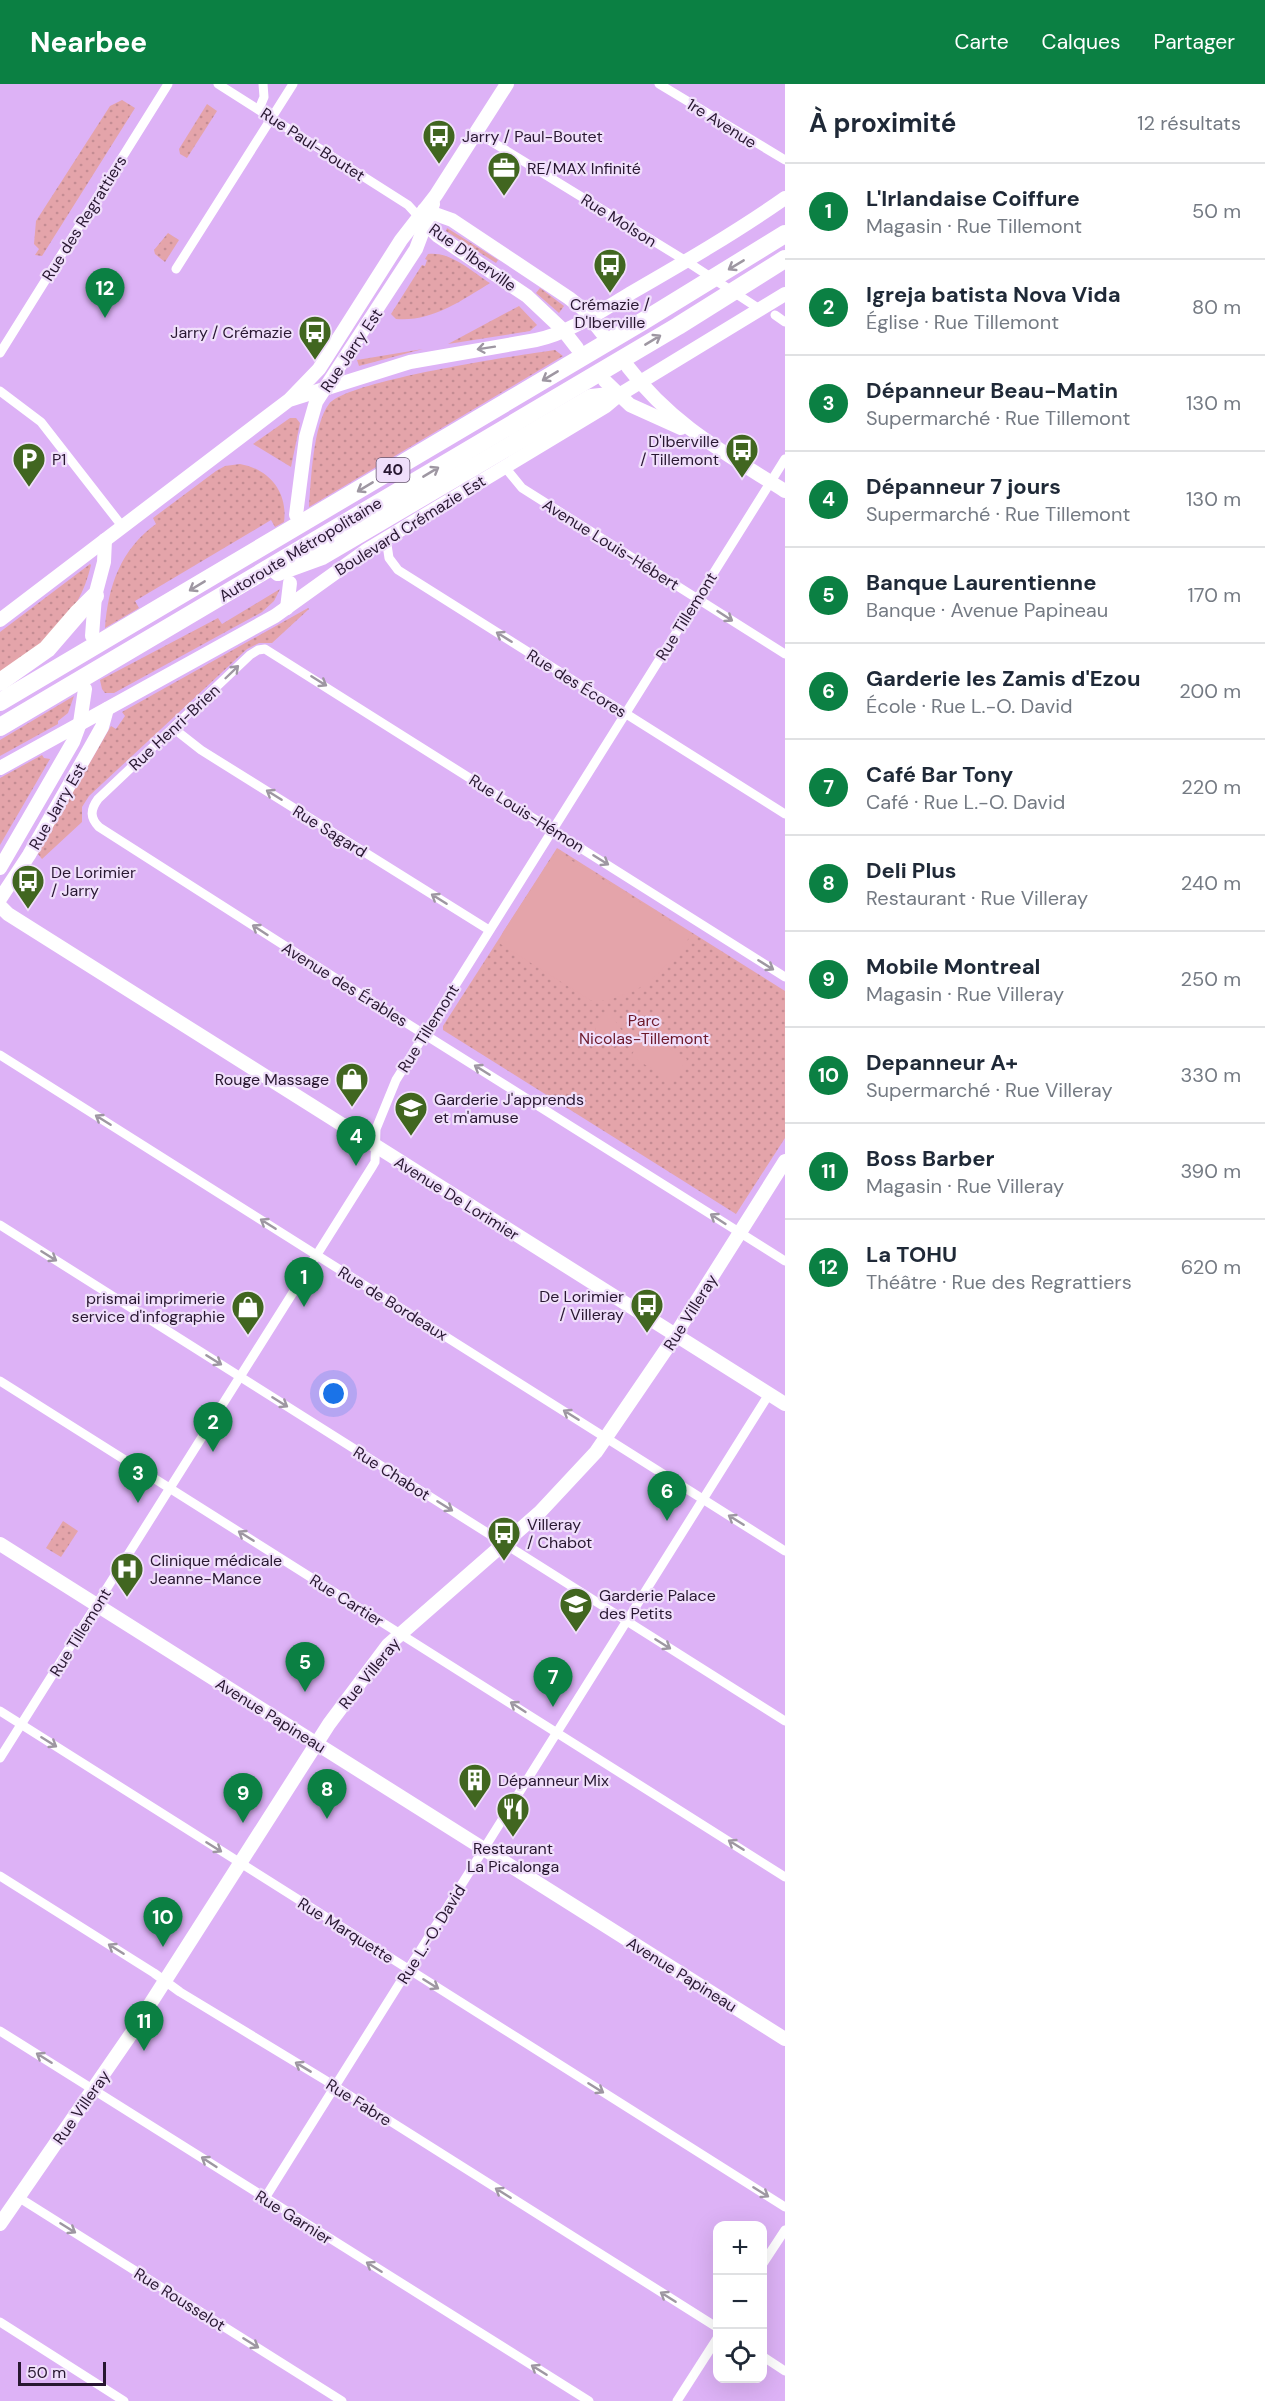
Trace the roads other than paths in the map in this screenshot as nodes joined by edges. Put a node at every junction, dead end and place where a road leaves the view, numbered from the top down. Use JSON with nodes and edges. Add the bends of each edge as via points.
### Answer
{"nodes":[{"id":1,"x":168,"y":84,"type":"edge"},
{"id":2,"x":218,"y":84,"type":"edge"},
{"id":3,"x":263,"y":84,"type":"edge"},
{"id":4,"x":293,"y":84,"type":"edge"},
{"id":5,"x":507,"y":84,"type":"edge"},
{"id":6,"x":659,"y":84,"type":"edge"},
{"id":7,"x":259,"y":110,"type":"junction"},
{"id":8,"x":271,"y":118,"type":"junction"},
{"id":9,"x":476,"y":132,"type":"junction"},
{"id":10,"x":785,"y":160,"type":"edge"},
{"id":11,"x":785,"y":198,"type":"edge"},
{"id":12,"x":408,"y":205,"type":"joint"},
{"id":13,"x":425,"y":216,"type":"junction"},
{"id":14,"x":785,"y":234,"type":"edge"},
{"id":15,"x":785,"y":259,"type":"edge"},
{"id":16,"x":686,"y":261,"type":"junction"},
{"id":17,"x":176,"y":269,"type":"dead end"},
{"id":18,"x":785,"y":294,"type":"edge"},
{"id":19,"x":761,"y":310,"type":"junction"},
{"id":20,"x":775,"y":315,"type":"dead end"},
{"id":21,"x":589,"y":316,"type":"junction"},
{"id":22,"x":785,"y":322,"type":"edge"},
{"id":23,"x":563,"y":330,"type":"junction"},
{"id":24,"x":602,"y":333,"type":"dead end"},
{"id":25,"x":577,"y":348,"type":"dead end"},
{"id":26,"x":0,"y":353,"type":"edge"},
{"id":27,"x":628,"y":367,"type":"dead end"},
{"id":28,"x":605,"y":381,"type":"dead end"},
{"id":29,"x":640,"y":382,"type":"junction"},
{"id":30,"x":324,"y":389,"type":"junction"},
{"id":31,"x":0,"y":391,"type":"edge"},
{"id":32,"x":619,"y":395,"type":"junction"},
{"id":33,"x":289,"y":400,"type":"junction"},
{"id":34,"x":691,"y":432,"type":"junction"},
{"id":35,"x":785,"y":459,"type":"edge"},
{"id":36,"x":504,"y":466,"type":"junction"},
{"id":37,"x":771,"y":482,"type":"junction"},
{"id":38,"x":785,"y":491,"type":"edge"},
{"id":39,"x":296,"y":514,"type":"dead end"},
{"id":40,"x":122,"y":526,"type":"junction"},
{"id":41,"x":386,"y":538,"type":"junction"},
{"id":42,"x":105,"y":540,"type":"junction"},
{"id":43,"x":290,"y":583,"type":"dead end"},
{"id":44,"x":236,"y":587,"type":"junction"},
{"id":45,"x":96,"y":596,"type":"junction"},
{"id":46,"x":698,"y":598,"type":"junction"},
{"id":47,"x":287,"y":608,"type":"junction"},
{"id":48,"x":0,"y":620,"type":"edge"},
{"id":49,"x":92,"y":636,"type":"dead end"},
{"id":50,"x":269,"y":650,"type":"joint"},
{"id":51,"x":785,"y":654,"type":"edge"},
{"id":52,"x":0,"y":682,"type":"edge"},
{"id":53,"x":85,"y":689,"type":"dead end"},
{"id":54,"x":0,"y":702,"type":"edge"},
{"id":55,"x":107,"y":709,"type":"junction"},
{"id":56,"x":625,"y":713,"type":"junction"},
{"id":57,"x":80,"y":723,"type":"junction"},
{"id":58,"x":0,"y":727,"type":"edge"},
{"id":59,"x":173,"y":728,"type":"junction"},
{"id":60,"x":0,"y":768,"type":"edge"},
{"id":61,"x":785,"y":814,"type":"edge"},
{"id":62,"x":92,"y":818,"type":"joint"},
{"id":63,"x":552,"y":829,"type":"junction"},
{"id":64,"x":0,"y":868,"type":"edge"},
{"id":65,"x":0,"y":899,"type":"edge"},
{"id":66,"x":3,"y":910,"type":"edge"},
{"id":67,"x":489,"y":930,"type":"junction"},
{"id":68,"x":785,"y":976,"type":"edge"},
{"id":69,"x":423,"y":1034,"type":"junction"},
{"id":70,"x":0,"y":1055,"type":"edge"},
{"id":71,"x":375,"y":1146,"type":"junction"},
{"id":72,"x":785,"y":1161,"type":"edge"},
{"id":73,"x":0,"y":1225,"type":"edge"},
{"id":74,"x":740,"y":1233,"type":"junction"},
{"id":75,"x":318,"y":1255,"type":"junction"},
{"id":76,"x":785,"y":1261,"type":"edge"},
{"id":77,"x":676,"y":1335,"type":"junction"},
{"id":78,"x":241,"y":1377,"type":"junction"},
{"id":79,"x":0,"y":1381,"type":"edge"},
{"id":80,"x":769,"y":1394,"type":"junction"},
{"id":81,"x":785,"y":1404,"type":"edge"},
{"id":82,"x":607,"y":1437,"type":"junction"},
{"id":83,"x":171,"y":1489,"type":"junction"},
{"id":84,"x":704,"y":1500,"type":"junction"},
{"id":85,"x":0,"y":1544,"type":"edge"},
{"id":86,"x":505,"y":1544,"type":"junction"},
{"id":87,"x":785,"y":1551,"type":"edge"},
{"id":88,"x":97,"y":1606,"type":"junction"},
{"id":89,"x":628,"y":1621,"type":"junction"},
{"id":90,"x":401,"y":1633,"type":"junction"},
{"id":91,"x":0,"y":1711,"type":"edge"},
{"id":92,"x":785,"y":1721,"type":"edge"},
{"id":93,"x":22,"y":1725,"type":"junction"},
{"id":94,"x":558,"y":1733,"type":"junction"},
{"id":95,"x":316,"y":1743,"type":"junction"},
{"id":96,"x":0,"y":1758,"type":"edge"},
{"id":97,"x":484,"y":1849,"type":"junction"},
{"id":98,"x":239,"y":1863,"type":"junction"},
{"id":99,"x":0,"y":1876,"type":"edge"},
{"id":100,"x":785,"y":1877,"type":"edge"},
{"id":101,"x":409,"y":1970,"type":"junction"},
{"id":102,"x":165,"y":1981,"type":"junction"},
{"id":103,"x":0,"y":2031,"type":"edge"},
{"id":104,"x":785,"y":2039,"type":"edge"},
{"id":105,"x":335,"y":2086,"type":"junction"},
{"id":106,"x":93,"y":2089,"type":"junction"},
{"id":107,"x":18,"y":2197,"type":"junction"},
{"id":108,"x":265,"y":2198,"type":"junction"},
{"id":109,"x":785,"y":2206,"type":"edge"},
{"id":110,"x":0,"y":2224,"type":"edge"},
{"id":111,"x":785,"y":2230,"type":"edge"},
{"id":112,"x":767,"y":2257,"type":"edge"},
{"id":113,"x":0,"y":2322,"type":"edge"},
{"id":114,"x":713,"y":2325,"type":"edge"},
{"id":115,"x":713,"y":2343,"type":"edge"},
{"id":116,"x":767,"y":2359,"type":"edge"},
{"id":117,"x":785,"y":2371,"type":"edge"},
{"id":118,"x":124,"y":2401,"type":"edge"},
{"id":119,"x":342,"y":2401,"type":"edge"},
{"id":120,"x":589,"y":2401,"type":"edge"},
{"id":121,"x":677,"y":2401,"type":"edge"}],
"edges":[{"from":1,"to":26,"type":"street","name":"Rue des Regrattiers"},
{"from":2,"to":7,"type":"street","name":"Rue Paul-Boutet"},
{"from":3,"to":7,"type":"street"},
{"from":4,"to":8,"type":"street"},
{"from":5,"to":9,"type":"main road","name":"Rue Jarry Est"},
{"from":6,"to":10,"type":"street","name":"1re Avenue"},
{"from":7,"to":8,"type":"street","name":"Rue Paul-Boutet"},
{"from":8,"to":12,"type":"street","name":"Rue Paul-Boutet"},
{"from":8,"to":17,"type":"street"},
{"from":9,"to":13,"type":"main road","name":"Rue Jarry Est"},
{"from":9,"to":16,"type":"street","name":"Rue Molson"},
{"from":11,"to":16,"type":"main road"},
{"from":12,"to":13,"type":"street","name":"Rue D'Iberville"},
{"from":13,"to":21,"type":"main road","name":"Rue D'Iberville","via":[[452,220],[569,298]]},
{"from":13,"to":23,"type":"main road","name":"Rue D'Iberville","via":[[438,236],[516,287]]},
{"from":13,"to":30,"type":"main road","name":"Rue Jarry Est","via":[[416,249]]},
{"from":13,"to":33,"type":"main road","name":"Rue Jarry Est","via":[[401,240],[320,369]]},
{"from":14,"to":54,"type":"highway","name":"Autoroute Métropolitaine","number":"40","one_way":true},
{"from":44,"to":15,"type":"highway","name":"Autoroute Métropolitaine","number":"40","one_way":true},
{"from":16,"to":19,"type":"street","name":"Rue Molson"},
{"from":16,"to":21,"type":"main road"},
{"from":18,"to":19,"type":"main road","name":"Boulevard Crémazie Est"},
{"from":19,"to":29,"type":"main road","name":"Boulevard Crémazie Est"},
{"from":20,"to":22,"type":"street"},
{"from":21,"to":23,"type":"main road"},
{"from":21,"to":24,"type":"main road","name":"Rue D'Iberville"},
{"from":23,"to":25,"type":"main road","name":"Rue D'Iberville"},
{"from":23,"to":30,"type":"main road","one_way":true,"via":[[542,339],[410,363]]},
{"from":27,"to":29,"type":"main road"},
{"from":28,"to":32,"type":"main road"},
{"from":29,"to":32,"type":"main road","name":"Boulevard Crémazie Est"},
{"from":29,"to":34,"type":"main road"},
{"from":30,"to":33,"type":"main road"},
{"from":30,"to":39,"type":"main road","name":"Rue Jarry Est","via":[[306,437]]},
{"from":31,"to":40,"type":"street","via":[[41,422]]},
{"from":32,"to":34,"type":"main road","via":[[651,416]]},
{"from":32,"to":36,"type":"main road","name":"Boulevard Crémazie Est"},
{"from":32,"to":44,"type":"highway","via":[[591,398],[322,556]]},
{"from":33,"to":40,"type":"main road"},
{"from":34,"to":37,"type":"main road"},
{"from":35,"to":37,"type":"street","name":"Rue Tillemont"},
{"from":36,"to":41,"type":"main road","name":"Boulevard Crémazie Est"},
{"from":36,"to":46,"type":"street","name":"Avenue Louis-Hébert","via":[[522,488]]},
{"from":37,"to":38,"type":"main road"},
{"from":37,"to":46,"type":"street","name":"Rue Tillemont"},
{"from":40,"to":42,"type":"main road"},
{"from":41,"to":47,"type":"main road","name":"Boulevard Crémazie Est"},
{"from":56,"to":41,"type":"street","name":"Rue des Écores","one_way":true,"via":[[398,570],[389,558]]},
{"from":42,"to":45,"type":"main road"},
{"from":42,"to":48,"type":"main road"},
{"from":43,"to":47,"type":"main road"},
{"from":44,"to":58,"type":"highway","name":"Autoroute Métropolitaine","number":"40"},
{"from":45,"to":49,"type":"main road"},
{"from":45,"to":52,"type":"highway","via":[[48,649]]},
{"from":46,"to":51,"type":"street","name":"Avenue Louis-Hébert","one_way":true},
{"from":46,"to":56,"type":"street","name":"Rue Tillemont"},
{"from":47,"to":55,"type":"main road","name":"Boulevard Crémazie Est"},
{"from":59,"to":50,"type":"street","name":"Rue Henri-Brien","one_way":true,"via":[[250,655]]},
{"from":50,"to":63,"type":"street","name":"Rue Louis-Hémon","one_way":true},
{"from":53,"to":57,"type":"main road","name":"Rue Jarry Est"},
{"from":55,"to":57,"type":"main road","name":"Boulevard Crémazie Est"},
{"from":55,"to":65,"type":"main road","name":"Rue Jarry Est","via":[[93,743]]},
{"from":56,"to":61,"type":"street","name":"Rue des Écores"},
{"from":56,"to":63,"type":"street","name":"Rue Tillemont"},
{"from":57,"to":60,"type":"main road","name":"Boulevard Crémazie Est"},
{"from":57,"to":64,"type":"main road","name":"Rue Jarry Est","via":[[73,742]]},
{"from":59,"to":62,"type":"street","name":"Rue Henri-Brien","via":[[98,799],[92,808]]},
{"from":67,"to":59,"type":"street","name":"Rue Sagard","one_way":true,"via":[[201,750]]},
{"from":69,"to":62,"type":"street","name":"Avenue des Érables","one_way":true,"via":[[99,827]]},
{"from":63,"to":67,"type":"street","name":"Rue Tillemont"},
{"from":63,"to":68,"type":"street","name":"Rue Louis-Hémon","one_way":true},
{"from":66,"to":71,"type":"main road","name":"Avenue De Lorimier"},
{"from":67,"to":69,"type":"street","name":"Rue Tillemont"},
{"from":69,"to":71,"type":"street","name":"Rue Tillemont","via":[[386,1102],[376,1129]]},
{"from":74,"to":69,"type":"street","name":"Avenue des Érables","one_way":true},
{"from":75,"to":70,"type":"street","name":"Rue de Bordeaux","one_way":true},
{"from":71,"to":75,"type":"street","name":"Rue Tillemont","via":[[375,1162]]},
{"from":71,"to":77,"type":"main road","name":"Avenue De Lorimier"},
{"from":72,"to":74,"type":"main road","name":"Rue Villeray"},
{"from":73,"to":78,"type":"street","name":"Rue Chabot","one_way":true},
{"from":74,"to":76,"type":"street","name":"Avenue des Érables"},
{"from":74,"to":77,"type":"main road","name":"Rue Villeray"},
{"from":75,"to":78,"type":"street","name":"Rue Tillemont"},
{"from":82,"to":75,"type":"street","name":"Rue de Bordeaux","one_way":true},
{"from":77,"to":80,"type":"main road","name":"Avenue De Lorimier"},
{"from":77,"to":82,"type":"main road","name":"Rue Villeray"},
{"from":78,"to":83,"type":"street","name":"Rue Tillemont"},
{"from":78,"to":86,"type":"street","name":"Rue Chabot","one_way":true},
{"from":79,"to":83,"type":"street","name":"Rue Cartier"},
{"from":80,"to":81,"type":"main road","name":"Avenue De Lorimier"},
{"from":80,"to":84,"type":"street","name":"Rue L.-O. David"},
{"from":82,"to":84,"type":"street","name":"Rue de Bordeaux"},
{"from":82,"to":86,"type":"main road","name":"Rue Villeray","via":[[560,1492]]},
{"from":83,"to":88,"type":"street","name":"Rue Tillemont"},
{"from":90,"to":83,"type":"street","name":"Rue Cartier","one_way":true},
{"from":87,"to":84,"type":"street","name":"Rue de Bordeaux","one_way":true},
{"from":84,"to":89,"type":"street","name":"Rue L.-O. David"},
{"from":85,"to":88,"type":"main road","name":"Avenue Papineau"},
{"from":86,"to":89,"type":"street","name":"Rue Chabot"},
{"from":86,"to":90,"type":"main road","name":"Rue Villeray"},
{"from":88,"to":93,"type":"street","name":"Rue Tillemont"},
{"from":88,"to":95,"type":"main road","name":"Avenue Papineau"},
{"from":89,"to":92,"type":"street","name":"Rue Chabot","one_way":true},
{"from":89,"to":94,"type":"street","name":"Rue L.-O. David"},
{"from":94,"to":90,"type":"street","name":"Rue Cartier","one_way":true},
{"from":90,"to":95,"type":"main road","name":"Rue Villeray","via":[[385,1648]]},
{"from":91,"to":93,"type":"street","name":"Rue Marquette"},
{"from":93,"to":96,"type":"street","name":"Rue Tillemont"},
{"from":93,"to":98,"type":"street","name":"Rue Marquette","one_way":true},
{"from":94,"to":97,"type":"street","name":"Rue L.-O. David"},
{"from":100,"to":94,"type":"street","name":"Rue Cartier","one_way":true},
{"from":95,"to":97,"type":"main road","name":"Avenue Papineau"},
{"from":95,"to":98,"type":"main road","name":"Rue Villeray"},
{"from":97,"to":101,"type":"street","name":"Rue L.-O. David"},
{"from":97,"to":104,"type":"main road","name":"Avenue Papineau"},
{"from":98,"to":101,"type":"street","name":"Rue Marquette"},
{"from":98,"to":102,"type":"main road","name":"Rue Villeray"},
{"from":102,"to":99,"type":"street","name":"Rue Fabre","one_way":true},
{"from":101,"to":105,"type":"street","name":"Rue L.-O. David"},
{"from":101,"to":109,"type":"street","name":"Rue Marquette","one_way":true},
{"from":105,"to":102,"type":"street","name":"Rue Fabre","one_way":true},
{"from":102,"to":106,"type":"main road","name":"Rue Villeray"},
{"from":106,"to":103,"type":"street","name":"Rue Garnier","one_way":true},
{"from":105,"to":108,"type":"street","name":"Rue L.-O. David"},
{"from":114,"to":105,"type":"street","name":"Rue Fabre","one_way":true},
{"from":106,"to":107,"type":"main road","name":"Rue Villeray"},
{"from":108,"to":106,"type":"street","name":"Rue Garnier","one_way":true},
{"from":107,"to":110,"type":"main road","name":"Rue Villeray"},
{"from":107,"to":119,"type":"street","name":"Rue Rousselot","one_way":true},
{"from":120,"to":108,"type":"street","name":"Rue Garnier","one_way":true},
{"from":111,"to":112,"type":"street"},
{"from":113,"to":118,"type":"street"},
{"from":115,"to":121,"type":"street"},
{"from":116,"to":117,"type":"street"}]}
